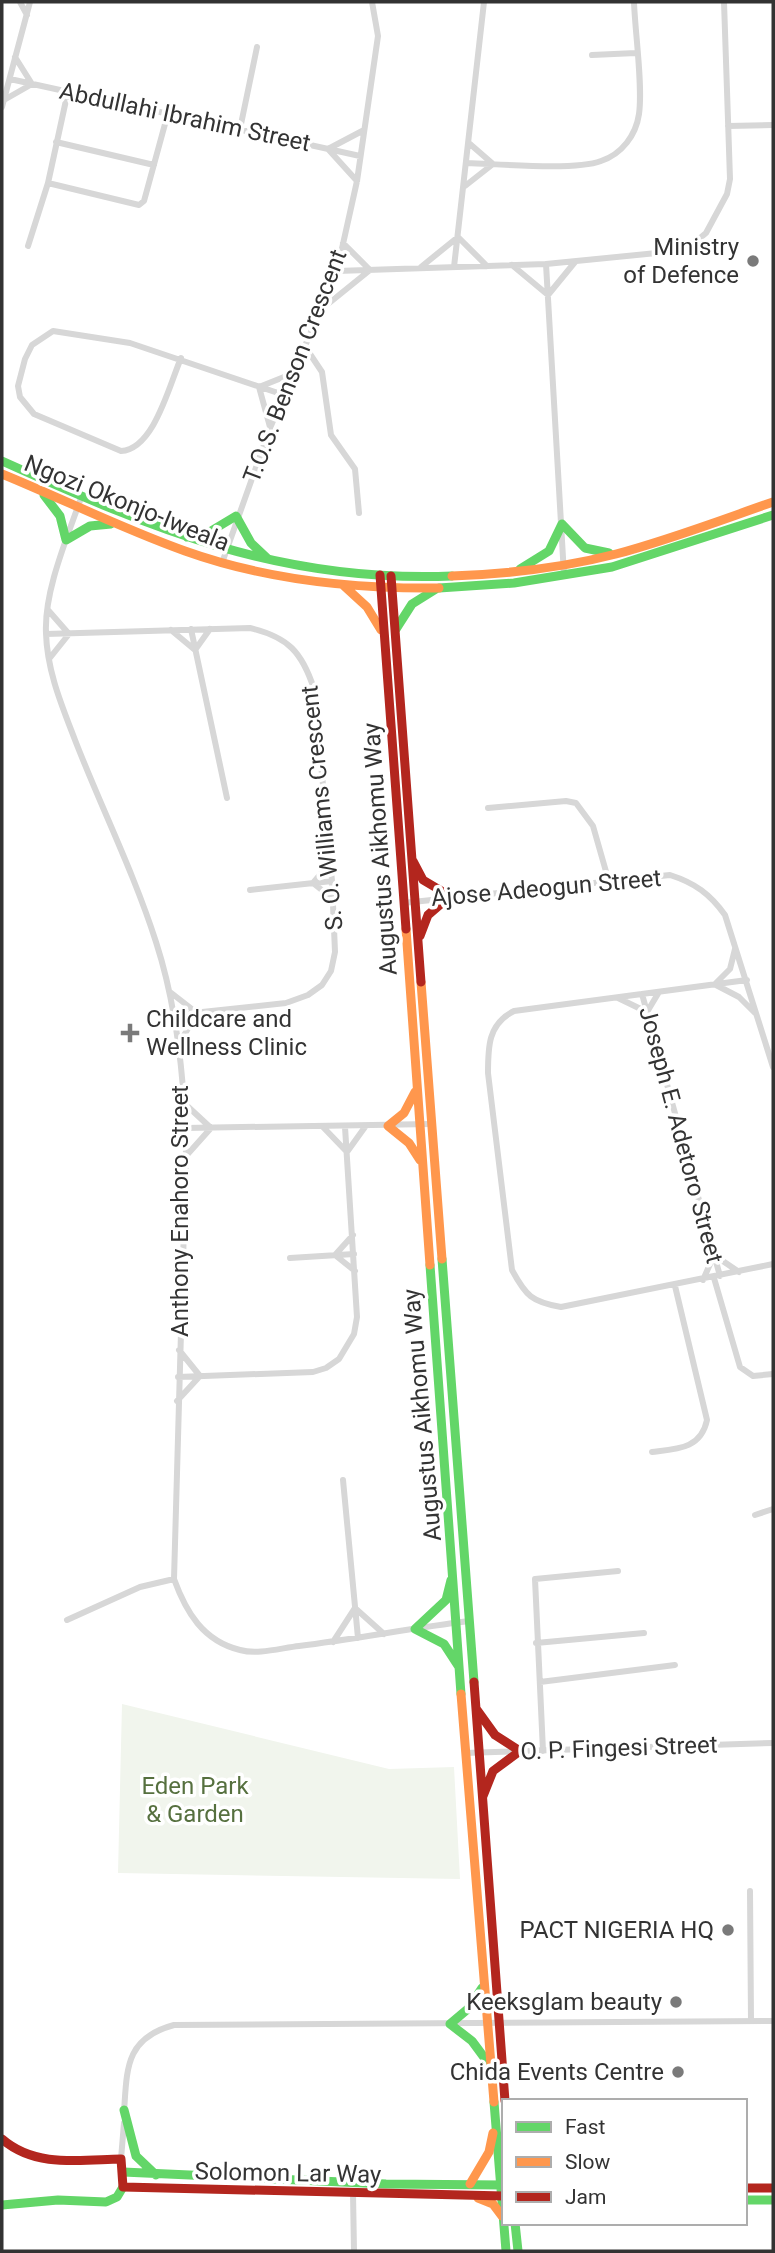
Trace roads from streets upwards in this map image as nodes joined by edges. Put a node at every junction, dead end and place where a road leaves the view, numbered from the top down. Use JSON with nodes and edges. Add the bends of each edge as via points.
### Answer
{"nodes":[{"id":1,"x":20,"y":2,"type":"edge"},
{"id":2,"x":30,"y":2,"type":"edge"},
{"id":3,"x":372,"y":2,"type":"edge"},
{"id":4,"x":484,"y":2,"type":"edge"},
{"id":5,"x":634,"y":2,"type":"edge"},
{"id":6,"x":724,"y":2,"type":"edge"},
{"id":7,"x":27,"y":15,"type":"junction"},
{"id":8,"x":257,"y":47,"type":"dead end"},
{"id":9,"x":636,"y":53,"type":"junction"},
{"id":10,"x":592,"y":55,"type":"dead end"},
{"id":11,"x":15,"y":57,"type":"junction"},
{"id":12,"x":10,"y":79,"type":"junction"},
{"id":13,"x":32,"y":84,"type":"junction"},
{"id":14,"x":68,"y":91,"type":"junction"},
{"id":15,"x":3,"y":103,"type":"edge"},
{"id":16,"x":168,"y":113,"type":"junction"},
{"id":17,"x":773,"y":125,"type":"edge"},
{"id":18,"x":728,"y":126,"type":"junction"},
{"id":19,"x":240,"y":129,"type":"junction"},
{"id":20,"x":364,"y":130,"type":"junction"},
{"id":21,"x":56,"y":142,"type":"junction"},
{"id":22,"x":470,"y":144,"type":"junction"},
{"id":23,"x":328,"y":149,"type":"junction"},
{"id":24,"x":360,"y":156,"type":"junction"},
{"id":25,"x":468,"y":163,"type":"junction"},
{"id":26,"x":493,"y":164,"type":"junction"},
{"id":27,"x":154,"y":165,"type":"junction"},
{"id":28,"x":357,"y":181,"type":"junction"},
{"id":29,"x":47,"y":183,"type":"junction"},
{"id":30,"x":465,"y":186,"type":"junction"},
{"id":31,"x":458,"y":237,"type":"junction"},
{"id":32,"x":343,"y":243,"type":"junction"},
{"id":33,"x":29,"y":246,"type":"dead end"},
{"id":34,"x":575,"y":262,"type":"junction"},
{"id":35,"x":546,"y":264,"type":"junction"},
{"id":36,"x":512,"y":265,"type":"junction"},
{"id":37,"x":486,"y":266,"type":"junction"},
{"id":38,"x":454,"y":267,"type":"junction"},
{"id":39,"x":420,"y":268,"type":"junction"},
{"id":40,"x":370,"y":270,"type":"junction"},
{"id":41,"x":337,"y":271,"type":"junction"},
{"id":42,"x":548,"y":295,"type":"junction"},
{"id":43,"x":321,"y":309,"type":"junction"},
{"id":44,"x":306,"y":348,"type":"junction"},
{"id":45,"x":181,"y":358,"type":"junction"},
{"id":46,"x":294,"y":373,"type":"junction"},
{"id":47,"x":259,"y":387,"type":"junction"},
{"id":48,"x":284,"y":395,"type":"junction"},
{"id":49,"x":270,"y":428,"type":"junction"},
{"id":50,"x":2,"y":461,"type":"edge"},
{"id":51,"x":2,"y":474,"type":"edge"},
{"id":52,"x":31,"y":485,"type":"junction"},
{"id":53,"x":82,"y":495,"type":"junction"},
{"id":54,"x":773,"y":502,"type":"edge"},
{"id":55,"x":78,"y":507,"type":"junction"},
{"id":56,"x":359,"y":513,"type":"dead end"},
{"id":57,"x":773,"y":515,"type":"edge"},
{"id":58,"x":236,"y":516,"type":"junction"},
{"id":59,"x":118,"y":524,"type":"junction"},
{"id":60,"x":562,"y":524,"type":"junction"},
{"id":61,"x":182,"y":537,"type":"junction"},
{"id":62,"x":66,"y":540,"type":"junction"},
{"id":63,"x":225,"y":550,"type":"junction"},
{"id":64,"x":615,"y":554,"type":"junction"},
{"id":65,"x":271,"y":561,"type":"junction"},
{"id":66,"x":222,"y":563,"type":"junction"},
{"id":67,"x":564,"y":570,"type":"junction"},
{"id":68,"x":512,"y":573,"type":"junction"},
{"id":69,"x":380,"y":575,"type":"junction"},
{"id":70,"x":391,"y":576,"type":"junction"},
{"id":71,"x":341,"y":584,"type":"junction"},
{"id":72,"x":439,"y":587,"type":"junction"},
{"id":73,"x":381,"y":588,"type":"junction"},
{"id":74,"x":392,"y":588,"type":"junction"},
{"id":75,"x":48,"y":610,"type":"junction"},
{"id":76,"x":191,"y":629,"type":"junction"},
{"id":77,"x":210,"y":629,"type":"junction"},
{"id":78,"x":171,"y":630,"type":"junction"},
{"id":79,"x":46,"y":634,"type":"junction"},
{"id":80,"x":69,"y":634,"type":"junction"},
{"id":81,"x":395,"y":634,"type":"junction"},
{"id":82,"x":384,"y":637,"type":"junction"},
{"id":83,"x":195,"y":650,"type":"junction"},
{"id":84,"x":49,"y":659,"type":"junction"},
{"id":85,"x":227,"y":798,"type":"dead end"},
{"id":86,"x":488,"y":808,"type":"dead end"},
{"id":87,"x":411,"y":856,"type":"junction"},
{"id":88,"x":330,"y":863,"type":"junction"},
{"id":89,"x":332,"y":881,"type":"junction"},
{"id":90,"x":609,"y":882,"type":"junction"},
{"id":91,"x":313,"y":883,"type":"junction"},
{"id":92,"x":250,"y":890,"type":"dead end"},
{"id":93,"x":450,"y":896,"type":"junction"},
{"id":94,"x":333,"y":899,"type":"junction"},
{"id":95,"x":414,"y":900,"type":"junction"},
{"id":96,"x":403,"y":903,"type":"junction"},
{"id":97,"x":418,"y":947,"type":"junction"},
{"id":98,"x":736,"y":947,"type":"junction"},
{"id":99,"x":747,"y":980,"type":"junction"},
{"id":100,"x":714,"y":985,"type":"junction"},
{"id":101,"x":170,"y":992,"type":"junction"},
{"id":102,"x":659,"y":992,"type":"junction"},
{"id":103,"x":642,"y":994,"type":"junction"},
{"id":104,"x":616,"y":997,"type":"junction"},
{"id":105,"x":647,"y":1012,"type":"junction"},
{"id":106,"x":197,"y":1013,"type":"junction"},
{"id":107,"x":174,"y":1015,"type":"junction"},
{"id":108,"x":759,"y":1017,"type":"junction"},
{"id":109,"x":178,"y":1046,"type":"junction"},
{"id":110,"x":773,"y":1067,"type":"edge"},
{"id":111,"x":417,"y":1083,"type":"junction"},
{"id":112,"x":184,"y":1103,"type":"junction"},
{"id":113,"x":431,"y":1124,"type":"junction"},
{"id":114,"x":388,"y":1126,"type":"junction"},
{"id":115,"x":420,"y":1126,"type":"junction"},
{"id":116,"x":323,"y":1127,"type":"junction"},
{"id":117,"x":345,"y":1127,"type":"junction"},
{"id":118,"x":365,"y":1127,"type":"junction"},
{"id":119,"x":185,"y":1128,"type":"junction"},
{"id":120,"x":211,"y":1128,"type":"junction"},
{"id":121,"x":346,"y":1152,"type":"junction"},
{"id":122,"x":186,"y":1156,"type":"junction"},
{"id":123,"x":423,"y":1168,"type":"junction"},
{"id":124,"x":353,"y":1235,"type":"junction"},
{"id":125,"x":355,"y":1254,"type":"junction"},
{"id":126,"x":335,"y":1255,"type":"junction"},
{"id":127,"x":714,"y":1255,"type":"junction"},
{"id":128,"x":290,"y":1258,"type":"dead end"},
{"id":129,"x":773,"y":1264,"type":"edge"},
{"id":130,"x":355,"y":1271,"type":"junction"},
{"id":131,"x":739,"y":1272,"type":"junction"},
{"id":132,"x":717,"y":1277,"type":"junction"},
{"id":133,"x":703,"y":1280,"type":"junction"},
{"id":134,"x":675,"y":1286,"type":"junction"},
{"id":135,"x":179,"y":1350,"type":"junction"},
{"id":136,"x":773,"y":1374,"type":"edge"},
{"id":137,"x":200,"y":1376,"type":"junction"},
{"id":138,"x":178,"y":1377,"type":"junction"},
{"id":139,"x":177,"y":1401,"type":"junction"},
{"id":140,"x":652,"y":1452,"type":"dead end"},
{"id":141,"x":343,"y":1480,"type":"dead end"},
{"id":142,"x":773,"y":1509,"type":"edge"},
{"id":143,"x":755,"y":1515,"type":"dead end"},
{"id":144,"x":454,"y":1567,"type":"junction"},
{"id":145,"x":618,"y":1571,"type":"dead end"},
{"id":146,"x":174,"y":1579,"type":"junction"},
{"id":147,"x":355,"y":1608,"type":"junction"},
{"id":148,"x":67,"y":1620,"type":"dead end"},
{"id":149,"x":469,"y":1620,"type":"junction"},
{"id":150,"x":458,"y":1622,"type":"junction"},
{"id":151,"x":415,"y":1629,"type":"junction"},
{"id":152,"x":644,"y":1633,"type":"dead end"},
{"id":153,"x":384,"y":1634,"type":"junction"},
{"id":154,"x":358,"y":1638,"type":"junction"},
{"id":155,"x":332,"y":1642,"type":"junction"},
{"id":156,"x":536,"y":1643,"type":"junction"},
{"id":157,"x":676,"y":1665,"type":"dead end"},
{"id":158,"x":461,"y":1671,"type":"junction"},
{"id":159,"x":540,"y":1682,"type":"junction"},
{"id":160,"x":474,"y":1703,"type":"junction"},
{"id":161,"x":773,"y":1742,"type":"edge"},
{"id":162,"x":520,"y":1751,"type":"junction"},
{"id":163,"x":543,"y":1751,"type":"junction"},
{"id":164,"x":477,"y":1752,"type":"junction"},
{"id":165,"x":465,"y":1753,"type":"junction"},
{"id":166,"x":481,"y":1803,"type":"junction"},
{"id":167,"x":750,"y":1891,"type":"dead end"},
{"id":168,"x":483,"y":1984,"type":"junction"},
{"id":169,"x":751,"y":2021,"type":"junction"},
{"id":170,"x":773,"y":2021,"type":"edge"},
{"id":171,"x":486,"y":2023,"type":"junction"},
{"id":172,"x":498,"y":2023,"type":"junction"},
{"id":173,"x":450,"y":2024,"type":"junction"},
{"id":174,"x":490,"y":2066,"type":"junction"},
{"id":175,"x":505,"y":2099,"type":"edge"},
{"id":176,"x":124,"y":2110,"type":"junction"},
{"id":177,"x":494,"y":2118,"type":"junction"},
{"id":178,"x":2,"y":2139,"type":"edge"},
{"id":179,"x":121,"y":2159,"type":"junction"},
{"id":180,"x":123,"y":2172,"type":"junction"},
{"id":181,"x":134,"y":2174,"type":"junction"},
{"id":182,"x":158,"y":2175,"type":"junction"},
{"id":183,"x":470,"y":2184,"type":"junction"},
{"id":184,"x":502,"y":2185,"type":"edge"},
{"id":185,"x":128,"y":2188,"type":"junction"},
{"id":186,"x":747,"y":2188,"type":"edge"},
{"id":187,"x":773,"y":2188,"type":"edge"},
{"id":188,"x":353,"y":2193,"type":"junction"},
{"id":189,"x":469,"y":2195,"type":"junction"},
{"id":190,"x":502,"y":2196,"type":"edge"},
{"id":191,"x":747,"y":2200,"type":"edge"},
{"id":192,"x":773,"y":2200,"type":"edge"},
{"id":193,"x":2,"y":2205,"type":"edge"},
{"id":194,"x":502,"y":2216,"type":"edge"},
{"id":195,"x":504,"y":2225,"type":"edge"},
{"id":196,"x":516,"y":2225,"type":"edge"},
{"id":197,"x":354,"y":2251,"type":"edge"},
{"id":198,"x":506,"y":2251,"type":"edge"},
{"id":199,"x":518,"y":2251,"type":"edge"}],
"edges":[{"from":1,"to":7,"type":"street"},
{"from":2,"to":7,"type":"street"},
{"from":3,"to":20,"type":"street","name":"T.O.S. Benson Crescent","via":[[378,36]]},
{"from":4,"to":22,"type":"street"},
{"from":5,"to":9,"type":"street"},
{"from":6,"to":18,"type":"street"},
{"from":7,"to":11,"type":"street"},
{"from":8,"to":19,"type":"street"},
{"from":9,"to":10,"type":"street"},
{"from":9,"to":26,"type":"street","via":[[639,112],[635,131],[617,153],[581,165]]},
{"from":11,"to":12,"type":"street"},
{"from":11,"to":13,"type":"street"},
{"from":12,"to":13,"type":"street","name":"Abdullahi Ibrahim Street"},
{"from":12,"to":15,"type":"street"},
{"from":13,"to":14,"type":"street","name":"Abdullahi Ibrahim Street"},
{"from":13,"to":15,"type":"street"},
{"from":14,"to":16,"type":"street","name":"Abdullahi Ibrahim Street"},
{"from":14,"to":21,"type":"street"},
{"from":16,"to":19,"type":"street","name":"Abdullahi Ibrahim Street"},
{"from":16,"to":27,"type":"street"},
{"from":17,"to":18,"type":"street"},
{"from":18,"to":34,"type":"street","via":[[727,194],[717,217],[693,244],[663,255]]},
{"from":19,"to":23,"type":"street","name":"Abdullahi Ibrahim Street"},
{"from":20,"to":23,"type":"street"},
{"from":20,"to":24,"type":"street","name":"T.O.S. Benson Crescent"},
{"from":21,"to":27,"type":"street"},
{"from":21,"to":29,"type":"street"},
{"from":22,"to":25,"type":"street"},
{"from":22,"to":26,"type":"street"},
{"from":23,"to":24,"type":"street","name":"Abdullahi Ibrahim Street"},
{"from":23,"to":28,"type":"street"},
{"from":24,"to":28,"type":"street","name":"T.O.S. Benson Crescent"},
{"from":25,"to":26,"type":"street"},
{"from":25,"to":30,"type":"street"},
{"from":26,"to":30,"type":"street"},
{"from":27,"to":29,"type":"street","via":[[139,205]]},
{"from":28,"to":32,"type":"street","name":"T.O.S. Benson Crescent"},
{"from":29,"to":33,"type":"street"},
{"from":30,"to":31,"type":"street"},
{"from":31,"to":37,"type":"street"},
{"from":31,"to":38,"type":"street"},
{"from":31,"to":39,"type":"street"},
{"from":32,"to":40,"type":"street"},
{"from":32,"to":41,"type":"street","name":"T.O.S. Benson Crescent"},
{"from":34,"to":35,"type":"street"},
{"from":34,"to":42,"type":"street"},
{"from":35,"to":36,"type":"street"},
{"from":35,"to":42,"type":"street"},
{"from":36,"to":37,"type":"street"},
{"from":36,"to":42,"type":"street"},
{"from":37,"to":38,"type":"street"},
{"from":38,"to":39,"type":"street"},
{"from":39,"to":40,"type":"street"},
{"from":40,"to":41,"type":"street"},
{"from":40,"to":43,"type":"street"},
{"from":41,"to":43,"type":"street","name":"T.O.S. Benson Crescent"},
{"from":42,"to":60,"type":"street"},
{"from":43,"to":44,"type":"street","name":"T.O.S. Benson Crescent"},
{"from":44,"to":46,"type":"street","name":"T.O.S. Benson Crescent"},
{"from":44,"to":56,"type":"street","via":[[322,372],[331,435],[356,474]]},
{"from":45,"to":45,"type":"street","via":[[130,343],[53,331],[32,345],[18,386],[20,397],[34,414],[130,450],[144,441],[152,428]]},
{"from":45,"to":47,"type":"street"},
{"from":46,"to":47,"type":"street"},
{"from":46,"to":48,"type":"street","name":"T.O.S. Benson Crescent"},
{"from":47,"to":48,"type":"street"},
{"from":47,"to":49,"type":"street"},
{"from":48,"to":49,"type":"street","name":"T.O.S. Benson Crescent"},
{"from":49,"to":58,"type":"street","name":"T.O.S. Benson Crescent"},
{"from":50,"to":53,"type":"street","name":"Ngozi Okonjo-Iweala"},
{"from":51,"to":52,"type":"street","name":"Ngozi Okonjo-Iweala"},
{"from":52,"to":55,"type":"street","name":"Ngozi Okonjo-Iweala"},
{"from":52,"to":62,"type":"street","via":[[55,507]]},
{"from":53,"to":55,"type":"street","name":"Anthony Enahoro Street"},
{"from":53,"to":61,"type":"street","name":"Ngozi Okonjo-Iweala"},
{"from":54,"to":64,"type":"street","name":"Ngozi Okonjo-Iweala"},
{"from":55,"to":59,"type":"street","name":"Ngozi Okonjo-Iweala"},
{"from":55,"to":62,"type":"street","name":"Anthony Enahoro Street"},
{"from":57,"to":67,"type":"street","name":"Ngozi Okonjo-Iweala","via":[[625,563]]},
{"from":58,"to":61,"type":"street","via":[[206,534]]},
{"from":58,"to":63,"type":"street","name":"T.O.S. Benson Crescent"},
{"from":58,"to":65,"type":"street","via":[[251,543]]},
{"from":59,"to":62,"type":"street","via":[[90,526]]},
{"from":59,"to":66,"type":"street","name":"Ngozi Okonjo-Iweala"},
{"from":60,"to":64,"type":"street","via":[[585,548]]},
{"from":60,"to":67,"type":"street"},
{"from":60,"to":68,"type":"street","via":[[549,551]]},
{"from":61,"to":63,"type":"street","name":"Ngozi Okonjo-Iweala"},
{"from":62,"to":75,"type":"street","name":"Anthony Enahoro Street"},
{"from":63,"to":65,"type":"street","name":"Ngozi Okonjo-Iweala"},
{"from":63,"to":66,"type":"street","name":"T.O.S. Benson Crescent"},
{"from":64,"to":67,"type":"street","name":"Ngozi Okonjo-Iweala"},
{"from":65,"to":69,"type":"street","name":"Ngozi Okonjo-Iweala"},
{"from":66,"to":71,"type":"street","name":"Ngozi Okonjo-Iweala"},
{"from":67,"to":68,"type":"street","name":"Ngozi Okonjo-Iweala"},
{"from":67,"to":72,"type":"street","name":"Ngozi Okonjo-Iweala"},
{"from":68,"to":70,"type":"street","name":"Ngozi Okonjo-Iweala"},
{"from":69,"to":70,"type":"street","name":"Ngozi Okonjo-Iweala"},
{"from":69,"to":73,"type":"street","name":"Augustus Aikhomu Way"},
{"from":70,"to":74,"type":"street","name":"Augustus Aikhomu Way"},
{"from":71,"to":73,"type":"street","name":"Ngozi Okonjo-Iweala"},
{"from":71,"to":82,"type":"street","via":[[367,607]]},
{"from":72,"to":74,"type":"street","name":"Ngozi Okonjo-Iweala"},
{"from":72,"to":81,"type":"street","via":[[406,610]]},
{"from":73,"to":74,"type":"street","name":"Ngozi Okonjo-Iweala"},
{"from":73,"to":82,"type":"street","name":"Augustus Aikhomu Way"},
{"from":74,"to":81,"type":"street","name":"Augustus Aikhomu Way"},
{"from":75,"to":79,"type":"street","name":"Anthony Enahoro Street"},
{"from":75,"to":80,"type":"street"},
{"from":76,"to":77,"type":"street","name":"S. O. Williams Crescent"},
{"from":76,"to":78,"type":"street","name":"S. O. Williams Crescent"},
{"from":76,"to":83,"type":"street"},
{"from":77,"to":83,"type":"street"},
{"from":77,"to":88,"type":"street","name":"S. O. Williams Crescent","via":[[250,628],[274,634],[293,648],[306,666],[314,689]]},
{"from":78,"to":80,"type":"street","name":"S. O. Williams Crescent"},
{"from":78,"to":83,"type":"street"},
{"from":79,"to":80,"type":"street","name":"S. O. Williams Crescent"},
{"from":79,"to":84,"type":"street","name":"Anthony Enahoro Street"},
{"from":80,"to":84,"type":"street"},
{"from":81,"to":87,"type":"street","name":"Augustus Aikhomu Way"},
{"from":82,"to":96,"type":"street","name":"Augustus Aikhomu Way"},
{"from":83,"to":85,"type":"street"},
{"from":84,"to":101,"type":"street","name":"Anthony Enahoro Street","via":[[64,712],[156,941]]},
{"from":86,"to":90,"type":"street","via":[[576,803],[593,826]]},
{"from":87,"to":93,"type":"street","via":[[423,880]]},
{"from":87,"to":95,"type":"street","name":"Augustus Aikhomu Way"},
{"from":88,"to":89,"type":"street","name":"S. O. Williams Crescent"},
{"from":88,"to":91,"type":"street"},
{"from":89,"to":91,"type":"street"},
{"from":89,"to":94,"type":"street","name":"S. O. Williams Crescent"},
{"from":90,"to":93,"type":"street","name":"Ajose Adeogun Street"},
{"from":90,"to":98,"type":"street","name":"Ajose Adeogun Street","via":[[670,875],[686,880],[710,894],[725,915]]},
{"from":91,"to":92,"type":"street"},
{"from":91,"to":94,"type":"street"},
{"from":93,"to":95,"type":"street","name":"Ajose Adeogun Street"},
{"from":93,"to":97,"type":"street","via":[[428,915]]},
{"from":94,"to":106,"type":"street","name":"S. O. Williams Crescent","via":[[335,951],[322,985],[286,1003]]},
{"from":95,"to":96,"type":"street","name":"Ajose Adeogun Street"},
{"from":95,"to":97,"type":"street","name":"Augustus Aikhomu Way"},
{"from":96,"to":111,"type":"street","name":"Augustus Aikhomu Way"},
{"from":97,"to":113,"type":"street","name":"Augustus Aikhomu Way"},
{"from":98,"to":99,"type":"street","name":"Ajose Adeogun Street"},
{"from":98,"to":100,"type":"street","via":[[730,969]]},
{"from":99,"to":100,"type":"street"},
{"from":99,"to":108,"type":"street","name":"Ajose Adeogun Street"},
{"from":100,"to":102,"type":"street"},
{"from":100,"to":108,"type":"street","via":[[739,997]]},
{"from":101,"to":106,"type":"street"},
{"from":101,"to":107,"type":"street","name":"Anthony Enahoro Street"},
{"from":102,"to":103,"type":"street"},
{"from":102,"to":105,"type":"street"},
{"from":103,"to":104,"type":"street"},
{"from":103,"to":105,"type":"street","name":"Joseph E. Adetoro Street"},
{"from":104,"to":105,"type":"street"},
{"from":104,"to":134,"type":"street","via":[[514,1012],[493,1030],[488,1073],[512,1270],[522,1289],[538,1303],[561,1307]]},
{"from":105,"to":127,"type":"street","name":"Joseph E. Adetoro Street"},
{"from":106,"to":107,"type":"street","name":"S. O. Williams Crescent"},
{"from":106,"to":109,"type":"street"},
{"from":107,"to":109,"type":"street","name":"Anthony Enahoro Street"},
{"from":108,"to":110,"type":"street","name":"Ajose Adeogun Street"},
{"from":109,"to":112,"type":"street","name":"Anthony Enahoro Street"},
{"from":111,"to":114,"type":"street","via":[[410,1105]]},
{"from":111,"to":115,"type":"street","name":"Augustus Aikhomu Way"},
{"from":112,"to":119,"type":"street","name":"Anthony Enahoro Street"},
{"from":112,"to":120,"type":"street"},
{"from":113,"to":115,"type":"street"},
{"from":113,"to":149,"type":"street","name":"Augustus Aikhomu Way"},
{"from":114,"to":115,"type":"street"},
{"from":114,"to":118,"type":"street"},
{"from":114,"to":123,"type":"street","via":[[409,1143]]},
{"from":115,"to":123,"type":"street","name":"Augustus Aikhomu Way"},
{"from":116,"to":117,"type":"street"},
{"from":116,"to":120,"type":"street"},
{"from":116,"to":121,"type":"street"},
{"from":117,"to":118,"type":"street"},
{"from":117,"to":121,"type":"street"},
{"from":118,"to":121,"type":"street"},
{"from":119,"to":120,"type":"street"},
{"from":119,"to":122,"type":"street","name":"Anthony Enahoro Street"},
{"from":120,"to":122,"type":"street"},
{"from":121,"to":124,"type":"street"},
{"from":122,"to":135,"type":"street","name":"Anthony Enahoro Street"},
{"from":123,"to":144,"type":"street","name":"Augustus Aikhomu Way"},
{"from":124,"to":125,"type":"street"},
{"from":124,"to":126,"type":"street"},
{"from":125,"to":126,"type":"street"},
{"from":125,"to":130,"type":"street"},
{"from":126,"to":128,"type":"street"},
{"from":126,"to":130,"type":"street"},
{"from":127,"to":131,"type":"street"},
{"from":127,"to":132,"type":"street","name":"Joseph E. Adetoro Street"},
{"from":127,"to":133,"type":"street"},
{"from":129,"to":131,"type":"street"},
{"from":130,"to":137,"type":"street","via":[[354,1334],[340,1359],[330,1366],[313,1372]]},
{"from":131,"to":132,"type":"street"},
{"from":132,"to":133,"type":"street"},
{"from":132,"to":136,"type":"street","name":"Joseph E. Adetoro Street","via":[[740,1367],[753,1376]]},
{"from":133,"to":134,"type":"street"},
{"from":134,"to":140,"type":"street","via":[[707,1420],[692,1445]]},
{"from":135,"to":137,"type":"street"},
{"from":135,"to":138,"type":"street","name":"Anthony Enahoro Street"},
{"from":137,"to":138,"type":"street"},
{"from":137,"to":139,"type":"street"},
{"from":138,"to":139,"type":"street","name":"Anthony Enahoro Street"},
{"from":139,"to":146,"type":"street","name":"Anthony Enahoro Street"},
{"from":141,"to":147,"type":"street"},
{"from":142,"to":143,"type":"street"},
{"from":144,"to":150,"type":"street","name":"Augustus Aikhomu Way"},
{"from":144,"to":151,"type":"street","via":[[446,1600]]},
{"from":145,"to":156,"type":"street","via":[[535,1579]]},
{"from":146,"to":148,"type":"street","via":[[140,1587]]},
{"from":146,"to":155,"type":"street","name":"Anthony Enahoro Street","via":[[196,1623],[229,1646],[255,1652]]},
{"from":147,"to":153,"type":"street"},
{"from":147,"to":154,"type":"street"},
{"from":147,"to":155,"type":"street"},
{"from":149,"to":150,"type":"street","name":"Anthony Enahoro Street"},
{"from":149,"to":160,"type":"street","name":"Augustus Aikhomu Way"},
{"from":150,"to":151,"type":"street","name":"Anthony Enahoro Street"},
{"from":150,"to":158,"type":"street","name":"Augustus Aikhomu Way"},
{"from":151,"to":153,"type":"street","name":"Anthony Enahoro Street"},
{"from":151,"to":158,"type":"street","via":[[444,1644]]},
{"from":152,"to":156,"type":"street"},
{"from":153,"to":154,"type":"street","name":"Anthony Enahoro Street"},
{"from":154,"to":155,"type":"street","name":"Anthony Enahoro Street"},
{"from":156,"to":159,"type":"street"},
{"from":157,"to":159,"type":"street"},
{"from":158,"to":165,"type":"street","name":"Augustus Aikhomu Way"},
{"from":159,"to":163,"type":"street"},
{"from":160,"to":162,"type":"street","via":[[487,1728]]},
{"from":160,"to":164,"type":"street","name":"Augustus Aikhomu Way"},
{"from":161,"to":163,"type":"street","name":"O. P. Fingesi Street"},
{"from":162,"to":163,"type":"street","name":"O. P. Fingesi Street"},
{"from":162,"to":164,"type":"street","name":"O. P. Fingesi Street"},
{"from":162,"to":166,"type":"street","via":[[494,1771]]},
{"from":164,"to":165,"type":"street","name":"O. P. Fingesi Street"},
{"from":164,"to":166,"type":"street","name":"Augustus Aikhomu Way"},
{"from":165,"to":168,"type":"street","name":"Augustus Aikhomu Way"},
{"from":166,"to":172,"type":"street","name":"Augustus Aikhomu Way"},
{"from":167,"to":169,"type":"street"},
{"from":168,"to":171,"type":"street","name":"Augustus Aikhomu Way"},
{"from":168,"to":173,"type":"street","via":[[475,2002]]},
{"from":169,"to":170,"type":"street"},
{"from":169,"to":172,"type":"street"},
{"from":171,"to":172,"type":"street"},
{"from":171,"to":173,"type":"street"},
{"from":171,"to":174,"type":"street","name":"Augustus Aikhomu Way"},
{"from":172,"to":175,"type":"street","name":"Augustus Aikhomu Way"},
{"from":173,"to":174,"type":"street","via":[[472,2041]]},
{"from":173,"to":176,"type":"street","via":[[174,2025],[156,2029],[130,2058]]},
{"from":174,"to":177,"type":"street","name":"Augustus Aikhomu Way"},
{"from":176,"to":179,"type":"street"},
{"from":176,"to":182,"type":"street","via":[[136,2155]]},
{"from":177,"to":183,"type":"street","via":[[489,2152]]},
{"from":177,"to":184,"type":"street","name":"Augustus Aikhomu Way"},
{"from":178,"to":179,"type":"street","via":[[15,2151],[29,2155]]},
{"from":179,"to":180,"type":"street"},
{"from":180,"to":181,"type":"street","name":"Solomon Lar Way"},
{"from":180,"to":185,"type":"street"},
{"from":181,"to":182,"type":"street","name":"Solomon Lar Way"},
{"from":181,"to":185,"type":"street"},
{"from":182,"to":183,"type":"street","name":"Solomon Lar Way"},
{"from":183,"to":184,"type":"street","name":"Solomon Lar Way"},
{"from":184,"to":190,"type":"street","name":"Augustus Aikhomu Way"},
{"from":185,"to":188,"type":"street","name":"Solomon Lar Way"},
{"from":185,"to":193,"type":"street","name":"Solomon Lar Way","via":[[106,2202]]},
{"from":186,"to":187,"type":"street"},
{"from":188,"to":189,"type":"street","name":"Solomon Lar Way"},
{"from":188,"to":197,"type":"street"},
{"from":189,"to":190,"type":"street","name":"Solomon Lar Way"},
{"from":189,"to":194,"type":"street","via":[[492,2204]]},
{"from":191,"to":192,"type":"street"},
{"from":195,"to":198,"type":"street","name":"Augustus Aikhomu Way"},
{"from":196,"to":199,"type":"street"}]}
